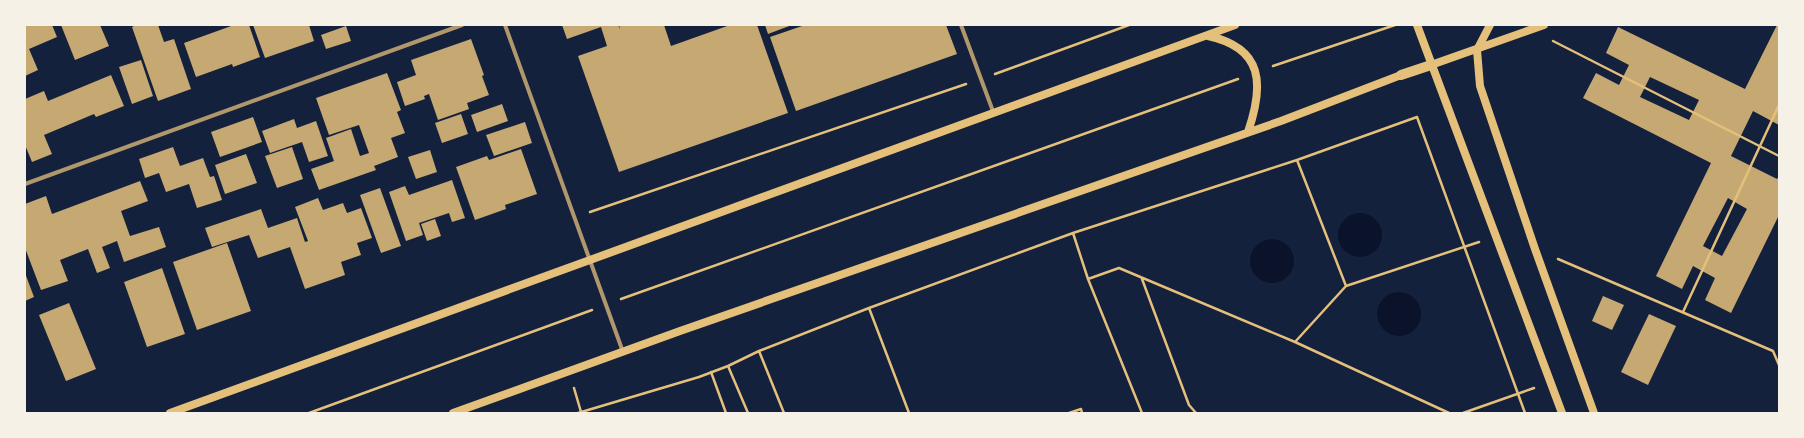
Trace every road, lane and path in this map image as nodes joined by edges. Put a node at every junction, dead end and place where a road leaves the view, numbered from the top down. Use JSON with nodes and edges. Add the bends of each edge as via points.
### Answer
{"nodes":[{"id":1,"x":462,"y":25,"type":"edge"},
{"id":2,"x":505,"y":25,"type":"edge"},
{"id":3,"x":961,"y":25,"type":"edge"},
{"id":4,"x":1129,"y":25,"type":"edge"},
{"id":5,"x":1235,"y":25,"type":"edge"},
{"id":6,"x":1395,"y":25,"type":"edge"},
{"id":7,"x":1417,"y":25,"type":"edge"},
{"id":8,"x":1490,"y":25,"type":"edge"},
{"id":9,"x":1544,"y":25,"type":"edge"},
{"id":10,"x":1532,"y":30,"type":"junction"},
{"id":11,"x":1207,"y":35,"type":"junction"},
{"id":12,"x":1478,"y":50,"type":"junction"},
{"id":13,"x":1431,"y":65,"type":"junction"},
{"id":14,"x":1256,"y":72,"type":"junction"},
{"id":15,"x":1401,"y":75,"type":"joint"},
{"id":16,"x":982,"y":79,"type":"junction"},
{"id":17,"x":1779,"y":105,"type":"edge"},
{"id":18,"x":994,"y":114,"type":"junction"},
{"id":19,"x":1248,"y":132,"type":"junction"},
{"id":20,"x":1760,"y":147,"type":"junction"},
{"id":21,"x":1779,"y":156,"type":"edge"},
{"id":22,"x":1297,"y":160,"type":"junction"},
{"id":23,"x":25,"y":184,"type":"edge"},
{"id":24,"x":574,"y":218,"type":"junction"},
{"id":25,"x":1073,"y":233,"type":"junction"},
{"id":26,"x":1497,"y":237,"type":"junction"},
{"id":27,"x":1464,"y":246,"type":"junction"},
{"id":28,"x":1535,"y":249,"type":"junction"},
{"id":29,"x":590,"y":260,"type":"junction"},
{"id":30,"x":1088,"y":279,"type":"junction"},
{"id":31,"x":1142,"y":279,"type":"junction"},
{"id":32,"x":1346,"y":286,"type":"junction"},
{"id":33,"x":606,"y":305,"type":"junction"},
{"id":34,"x":869,"y":308,"type":"junction"},
{"id":35,"x":1683,"y":312,"type":"junction"},
{"id":36,"x":1295,"y":342,"type":"junction"},
{"id":37,"x":759,"y":351,"type":"junction"},
{"id":38,"x":623,"y":352,"type":"junction"},
{"id":39,"x":1779,"y":365,"type":"edge"},
{"id":40,"x":728,"y":366,"type":"junction"},
{"id":41,"x":569,"y":371,"type":"junction"},
{"id":42,"x":711,"y":372,"type":"junction"},
{"id":43,"x":1552,"y":383,"type":"junction"},
{"id":44,"x":1518,"y":393,"type":"junction"},
{"id":45,"x":170,"y":413,"type":"edge"},
{"id":46,"x":309,"y":413,"type":"edge"},
{"id":47,"x":452,"y":413,"type":"edge"},
{"id":48,"x":579,"y":413,"type":"edge"},
{"id":49,"x":726,"y":413,"type":"edge"},
{"id":50,"x":748,"y":413,"type":"edge"},
{"id":51,"x":784,"y":413,"type":"edge"},
{"id":52,"x":908,"y":413,"type":"edge"},
{"id":53,"x":1069,"y":413,"type":"edge"},
{"id":54,"x":1082,"y":413,"type":"edge"},
{"id":55,"x":1142,"y":413,"type":"edge"},
{"id":56,"x":1196,"y":413,"type":"edge"},
{"id":57,"x":1449,"y":413,"type":"edge"},
{"id":58,"x":1463,"y":413,"type":"edge"},
{"id":59,"x":1525,"y":413,"type":"edge"},
{"id":60,"x":1562,"y":413,"type":"edge"},
{"id":61,"x":1594,"y":413,"type":"edge"}],
"edges":[{"from":1,"to":23,"type":"street"},
{"from":2,"to":24,"type":"street"},
{"from":3,"to":16,"type":"street"},
{"from":4,"to":16,"type":"path"},
{"from":5,"to":11,"type":"main road"},
{"from":6,"to":14,"type":"path"},
{"from":7,"to":13,"type":"main road"},
{"from":8,"to":12,"type":"main road"},
{"from":9,"to":10,"type":"main road"},
{"from":10,"to":12,"type":"main road"},
{"from":10,"to":20,"type":"path"},
{"from":11,"to":14,"type":"main road","via":[[1235,44],[1245,53]]},
{"from":11,"to":18,"type":"main road"},
{"from":12,"to":13,"type":"main road"},
{"from":12,"to":28,"type":"main road","via":[[1480,86]]},
{"from":13,"to":15,"type":"main road"},
{"from":13,"to":26,"type":"main road"},
{"from":14,"to":19,"type":"main road","via":[[1257,101]]},
{"from":14,"to":33,"type":"path"},
{"from":15,"to":19,"type":"main road"},
{"from":16,"to":18,"type":"street"},
{"from":16,"to":24,"type":"path"},
{"from":17,"to":20,"type":"path"},
{"from":18,"to":29,"type":"main road"},
{"from":19,"to":38,"type":"main road"},
{"from":20,"to":21,"type":"path"},
{"from":20,"to":35,"type":"path"},
{"from":22,"to":25,"type":"path"},
{"from":22,"to":27,"type":"path","via":[[1417,117]]},
{"from":22,"to":32,"type":"path"},
{"from":24,"to":29,"type":"street"},
{"from":25,"to":30,"type":"path"},
{"from":25,"to":34,"type":"path"},
{"from":26,"to":27,"type":"path"},
{"from":26,"to":43,"type":"main road"},
{"from":27,"to":32,"type":"path"},
{"from":27,"to":44,"type":"path"},
{"from":28,"to":35,"type":"path"},
{"from":28,"to":61,"type":"main road"},
{"from":29,"to":33,"type":"street"},
{"from":29,"to":45,"type":"main road"},
{"from":30,"to":31,"type":"path","via":[[1119,268]]},
{"from":30,"to":55,"type":"path"},
{"from":31,"to":36,"type":"path"},
{"from":31,"to":56,"type":"path","via":[[1189,405]]},
{"from":32,"to":36,"type":"path"},
{"from":33,"to":38,"type":"street"},
{"from":33,"to":46,"type":"path"},
{"from":34,"to":37,"type":"path"},
{"from":34,"to":52,"type":"path"},
{"from":35,"to":39,"type":"path","via":[[1773,351]]},
{"from":36,"to":57,"type":"path"},
{"from":37,"to":40,"type":"path"},
{"from":37,"to":51,"type":"path"},
{"from":38,"to":41,"type":"main road"},
{"from":40,"to":42,"type":"path"},
{"from":40,"to":50,"type":"path"},
{"from":41,"to":47,"type":"main road"},
{"from":41,"to":48,"type":"path"},
{"from":42,"to":48,"type":"path"},
{"from":42,"to":49,"type":"path"},
{"from":43,"to":44,"type":"path"},
{"from":43,"to":60,"type":"main road"},
{"from":44,"to":58,"type":"path"},
{"from":44,"to":59,"type":"path"},
{"from":53,"to":54,"type":"path","via":[[1081,409]]}]}
